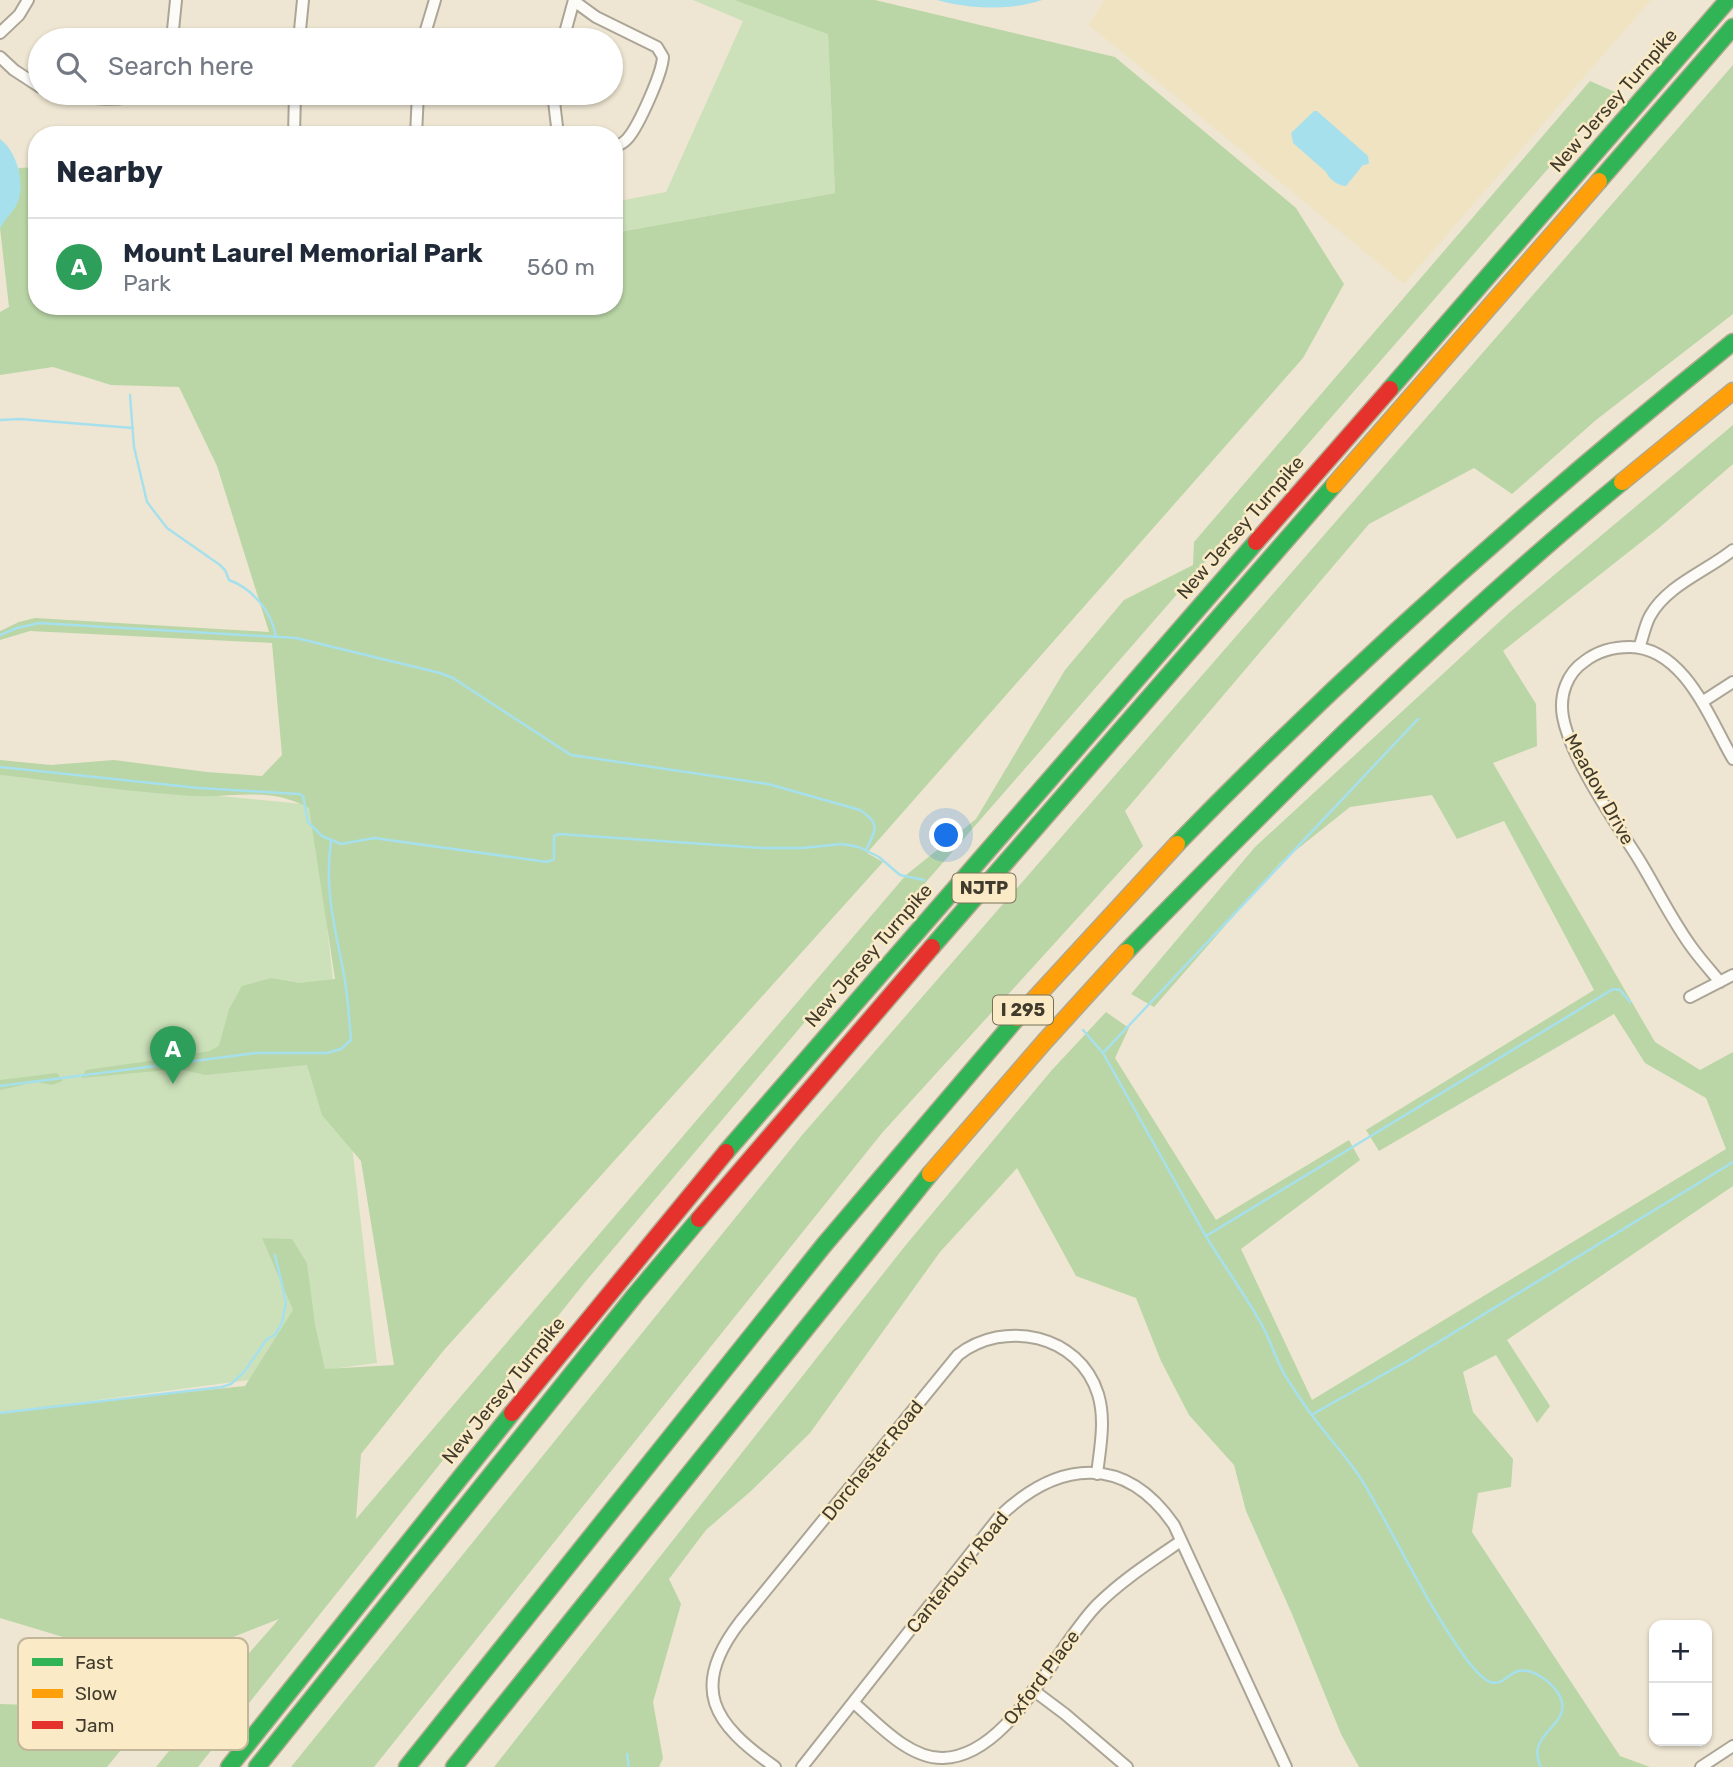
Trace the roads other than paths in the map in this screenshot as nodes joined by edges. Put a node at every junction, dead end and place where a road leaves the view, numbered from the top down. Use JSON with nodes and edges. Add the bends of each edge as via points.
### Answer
{"nodes":[{"id":1,"x":28,"y":0,"type":"edge"},
{"id":2,"x":176,"y":0,"type":"edge"},
{"id":3,"x":303,"y":0,"type":"edge"},
{"id":4,"x":435,"y":0,"type":"edge"},
{"id":5,"x":1728,"y":0,"type":"edge"},
{"id":6,"x":574,"y":1,"type":"edge"},
{"id":7,"x":1733,"y":27,"type":"edge"},
{"id":8,"x":173,"y":28,"type":"edge"},
{"id":9,"x":300,"y":28,"type":"edge"},
{"id":10,"x":427,"y":28,"type":"edge"},
{"id":11,"x":566,"y":28,"type":"edge"},
{"id":12,"x":617,"y":28,"type":"edge"},
{"id":13,"x":623,"y":31,"type":"edge"},
{"id":14,"x":0,"y":33,"type":"edge"},
{"id":15,"x":0,"y":57,"type":"edge"},
{"id":16,"x":28,"y":79,"type":"edge"},
{"id":17,"x":295,"y":105,"type":"edge"},
{"id":18,"x":417,"y":105,"type":"edge"},
{"id":19,"x":554,"y":105,"type":"edge"},
{"id":20,"x":294,"y":126,"type":"edge"},
{"id":21,"x":416,"y":126,"type":"edge"},
{"id":22,"x":557,"y":126,"type":"edge"},
{"id":23,"x":623,"y":142,"type":"edge"},
{"id":24,"x":1733,"y":342,"type":"edge"},
{"id":25,"x":1733,"y":391,"type":"edge"},
{"id":26,"x":1733,"y":550,"type":"edge"},
{"id":27,"x":1639,"y":648,"type":"junction"},
{"id":28,"x":1733,"y":682,"type":"edge"},
{"id":29,"x":1702,"y":702,"type":"junction"},
{"id":30,"x":1733,"y":760,"type":"edge"},
{"id":31,"x":1733,"y":975,"type":"edge"},
{"id":32,"x":1720,"y":982,"type":"junction"},
{"id":33,"x":1690,"y":997,"type":"dead end"},
{"id":34,"x":1097,"y":1474,"type":"junction"},
{"id":35,"x":1181,"y":1541,"type":"junction"},
{"id":36,"x":1033,"y":1690,"type":"junction"},
{"id":37,"x":854,"y":1703,"type":"junction"},
{"id":38,"x":248,"y":1743,"type":"edge"},
{"id":39,"x":1733,"y":1746,"type":"edge"},
{"id":40,"x":243,"y":1750,"type":"edge"},
{"id":41,"x":229,"y":1767,"type":"edge"},
{"id":42,"x":257,"y":1767,"type":"edge"},
{"id":43,"x":407,"y":1767,"type":"edge"},
{"id":44,"x":454,"y":1767,"type":"edge"},
{"id":45,"x":775,"y":1767,"type":"edge"},
{"id":46,"x":802,"y":1767,"type":"edge"},
{"id":47,"x":1127,"y":1767,"type":"edge"},
{"id":48,"x":1286,"y":1767,"type":"edge"},
{"id":49,"x":1701,"y":1767,"type":"edge"}],
"edges":[{"from":1,"to":14,"type":"street"},
{"from":2,"to":8,"type":"street"},
{"from":3,"to":9,"type":"street"},
{"from":4,"to":10,"type":"street"},
{"from":5,"to":38,"type":"highway","name":"New Jersey Turnpike","number":"NJTP","via":[[749,1124]]},
{"from":6,"to":11,"type":"street"},
{"from":6,"to":12,"type":"street"},
{"from":7,"to":42,"type":"highway","number":"NJTP","via":[[744,1166],[574,1370]]},
{"from":13,"to":23,"type":"street","via":[[657,47],[663,57],[635,128]]},
{"from":15,"to":16,"type":"street"},
{"from":17,"to":20,"type":"street"},
{"from":18,"to":21,"type":"street"},
{"from":19,"to":22,"type":"street"},
{"from":24,"to":43,"type":"highway","number":"I 295","via":[[1596,454],[1401,626],[1232,788],[1097,929],[878,1179]]},
{"from":25,"to":44,"type":"highway","number":"I 295","via":[[1443,638],[1268,806],[1126,952],[913,1194]]},
{"from":26,"to":27,"type":"street","via":[[1659,604]]},
{"from":27,"to":29,"type":"street","via":[[1665,658]]},
{"from":27,"to":32,"type":"street","name":"Meadow Drive","via":[[1606,650],[1580,664],[1563,691],[1565,727],[1611,816],[1687,941]]},
{"from":28,"to":29,"type":"street"},
{"from":29,"to":30,"type":"street"},
{"from":31,"to":32,"type":"street"},
{"from":32,"to":33,"type":"street"},
{"from":34,"to":35,"type":"street","name":"Canterbury Road","via":[[1140,1488],[1167,1515]]},
{"from":34,"to":37,"type":"street","name":"Canterbury Road","via":[[1056,1478],[1010,1506]]},
{"from":34,"to":45,"type":"street","name":"Dorchester Road","via":[[1100,1403],[1089,1374],[1068,1351],[1039,1338],[1007,1335],[975,1343],[958,1356],[740,1622],[718,1655],[712,1686],[725,1725]]},
{"from":35,"to":36,"type":"street","name":"Oxford Place","via":[[1098,1603]]},
{"from":35,"to":48,"type":"street","name":"Canterbury Road"},
{"from":36,"to":37,"type":"street","name":"Oxford Place","via":[[982,1745],[942,1758],[905,1745]]},
{"from":36,"to":47,"type":"street"},
{"from":37,"to":46,"type":"street","name":"Canterbury Road"},
{"from":39,"to":49,"type":"street"},
{"from":40,"to":41,"type":"highway","name":"New Jersey Turnpike","number":"NJTP"}]}
